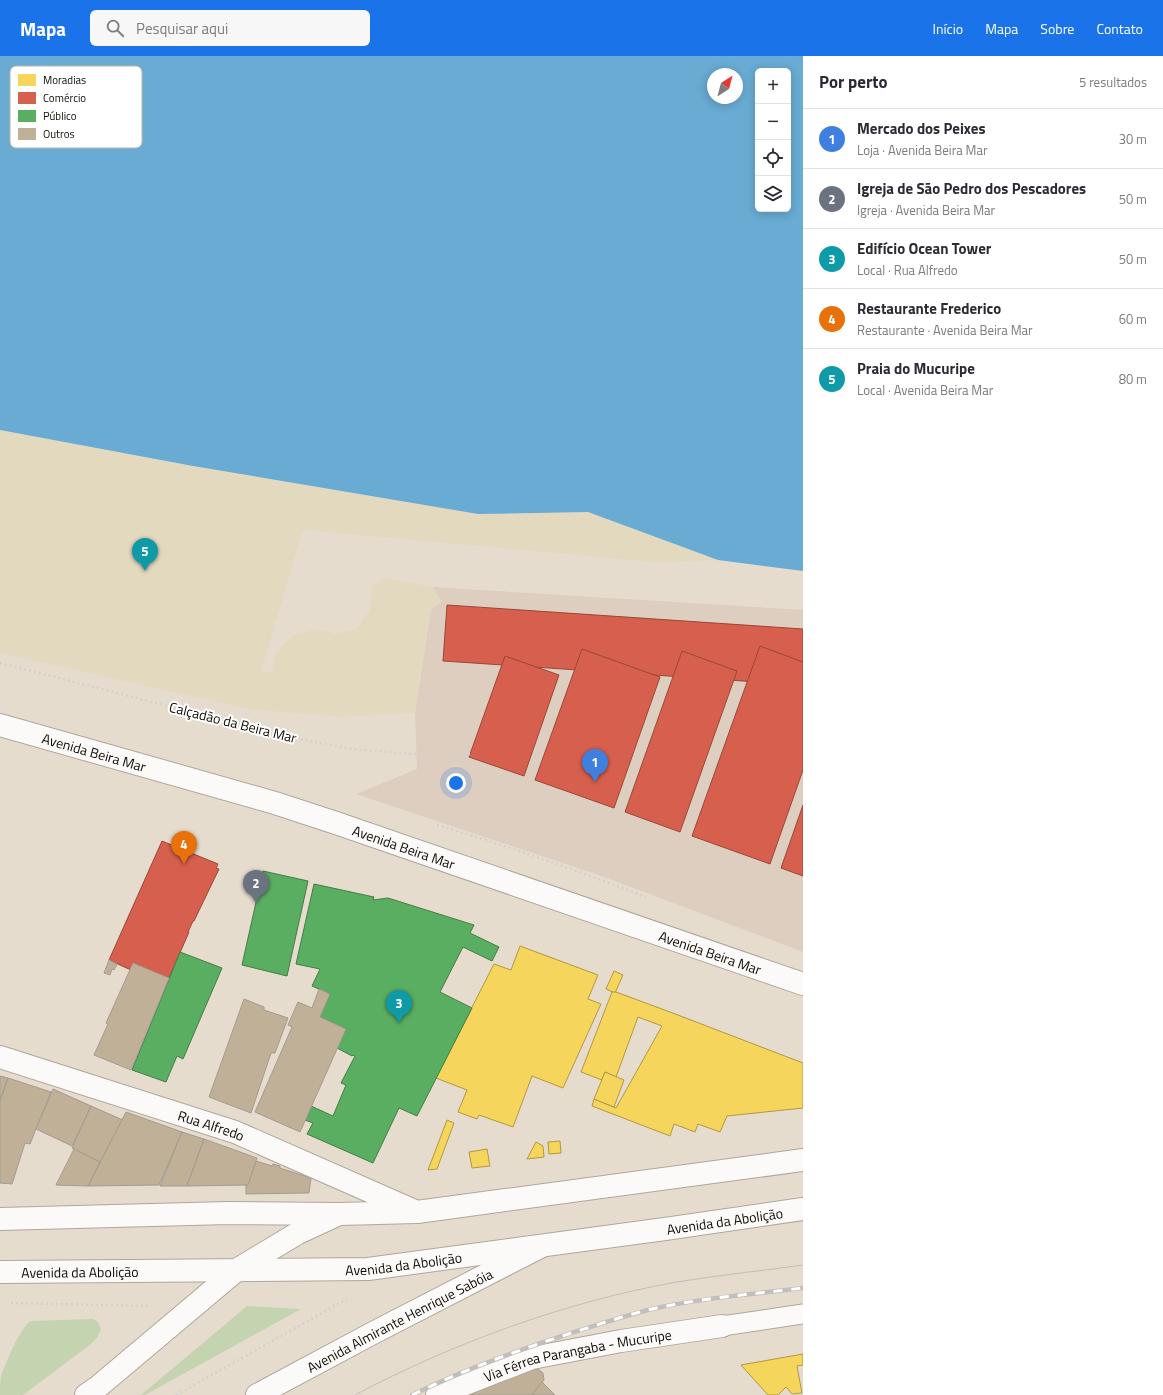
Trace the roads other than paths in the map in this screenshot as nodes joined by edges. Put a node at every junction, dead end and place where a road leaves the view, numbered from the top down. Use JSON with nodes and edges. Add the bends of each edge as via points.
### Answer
{"nodes":[{"id":1,"x":0,"y":725,"type":"edge"},
{"id":2,"x":803,"y":984,"type":"edge"},
{"id":3,"x":0,"y":1057,"type":"edge"},
{"id":4,"x":803,"y":1160,"type":"edge"},
{"id":5,"x":803,"y":1209,"type":"edge"},
{"id":6,"x":417,"y":1212,"type":"junction"},
{"id":7,"x":339,"y":1214,"type":"junction"},
{"id":8,"x":0,"y":1219,"type":"edge"},
{"id":9,"x":542,"y":1246,"type":"junction"},
{"id":10,"x":238,"y":1269,"type":"junction"},
{"id":11,"x":0,"y":1272,"type":"edge"},
{"id":12,"x":803,"y":1314,"type":"edge"},
{"id":13,"x":722,"y":1326,"type":"joint"},
{"id":14,"x":86,"y":1395,"type":"edge"},
{"id":15,"x":257,"y":1395,"type":"edge"},
{"id":16,"x":437,"y":1395,"type":"edge"}],
"edges":[{"from":1,"to":2,"type":"main road","name":"Avenida Beira Mar","via":[[275,803]]},
{"from":3,"to":6,"type":"main road","name":"Rua Alfredo","via":[[235,1132]]},
{"from":4,"to":6,"type":"main road"},
{"from":5,"to":9,"type":"main road","name":"Avenida da Abolição"},
{"from":6,"to":7,"type":"main road"},
{"from":7,"to":8,"type":"main road","via":[[228,1213]]},
{"from":7,"to":10,"type":"main road","via":[[298,1233]]},
{"from":9,"to":10,"type":"main road","name":"Avenida da Abolição","via":[[368,1269]]},
{"from":9,"to":15,"type":"main road","name":"Avenida Almirante Henrique Sabóia"},
{"from":10,"to":11,"type":"main road","name":"Avenida da Abolição"},
{"from":10,"to":14,"type":"main road"},
{"from":12,"to":13,"type":"lane"},
{"from":13,"to":16,"type":"main road","name":"Via Férrea Parangaba - Mucuripe","via":[[620,1341],[532,1358]]}]}
